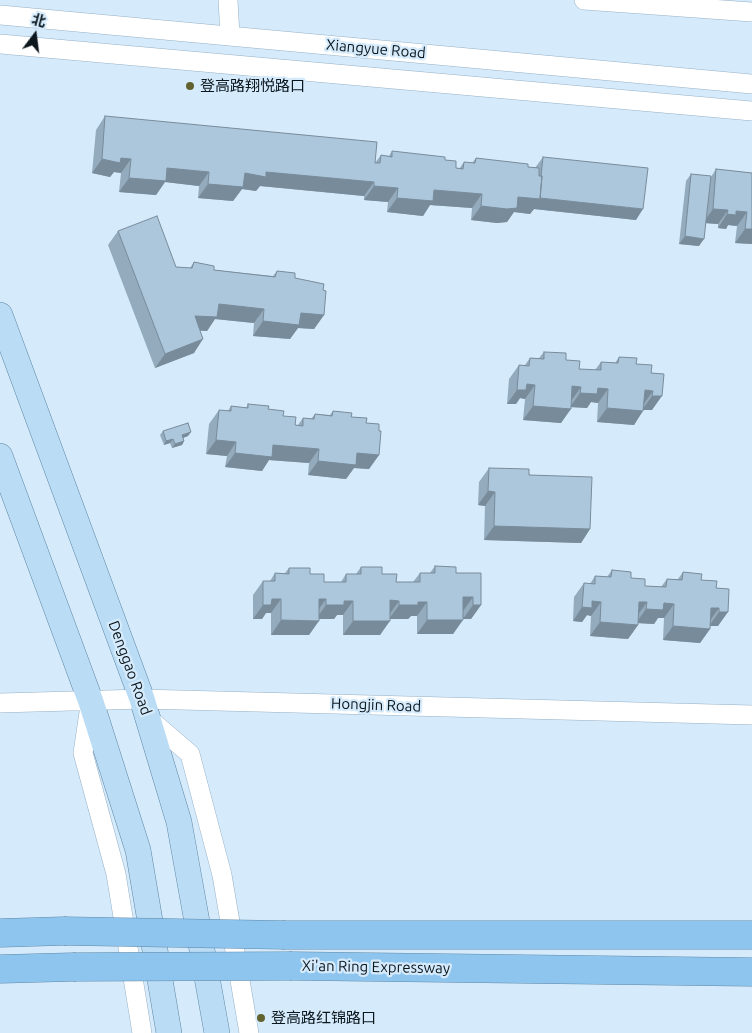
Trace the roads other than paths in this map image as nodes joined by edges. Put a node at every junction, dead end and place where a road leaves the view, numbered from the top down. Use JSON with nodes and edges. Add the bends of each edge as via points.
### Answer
{"nodes":[{"id":1,"x":228,"y":0,"type":"edge"},
{"id":2,"x":584,"y":0,"type":"edge"},
{"id":3,"x":752,"y":12,"type":"edge"},
{"id":4,"x":0,"y":15,"type":"edge"},
{"id":5,"x":230,"y":36,"type":"junction"},
{"id":6,"x":0,"y":44,"type":"edge"},
{"id":7,"x":752,"y":84,"type":"edge"},
{"id":8,"x":752,"y":111,"type":"edge"},
{"id":9,"x":0,"y":315,"type":"edge"},
{"id":10,"x":0,"y":456,"type":"edge"},
{"id":11,"x":91,"y":702,"type":"junction"},
{"id":12,"x":0,"y":704,"type":"edge"},
{"id":13,"x":145,"y":709,"type":"junction"},
{"id":14,"x":752,"y":715,"type":"edge"},
{"id":15,"x":0,"y":933,"type":"edge"},
{"id":16,"x":752,"y":935,"type":"edge"},
{"id":17,"x":0,"y":969,"type":"edge"},
{"id":18,"x":752,"y":972,"type":"edge"},
{"id":19,"x":142,"y":1033,"type":"edge"},
{"id":20,"x":169,"y":1033,"type":"edge"},
{"id":21,"x":217,"y":1033,"type":"edge"},
{"id":22,"x":249,"y":1033,"type":"edge"}],
"edges":[{"from":1,"to":5,"type":"street"},
{"from":2,"to":3,"type":"street"},
{"from":4,"to":5,"type":"street","name":"Xiangyue Road"},
{"from":5,"to":7,"type":"street","name":"Xiangyue Road"},
{"from":6,"to":8,"type":"street","name":"Xiangyue Road"},
{"from":9,"to":13,"type":"main road","name":"Denggao Road"},
{"from":10,"to":11,"type":"main road"},
{"from":11,"to":12,"type":"street","name":"Hongjin Road"},
{"from":11,"to":13,"type":"street","name":"Hongjin Road"},
{"from":11,"to":19,"type":"street","via":[[83,753],[116,874]]},
{"from":11,"to":20,"type":"main road","via":[[138,850]]},
{"from":13,"to":14,"type":"street","name":"Hongjin Road"},
{"from":13,"to":21,"type":"main road","name":"Denggao Road","via":[[179,822]]},
{"from":13,"to":22,"type":"street","via":[[190,754],[222,875]]},
{"from":15,"to":16,"type":"highway","name":"Xi'an Ring Expressway","bridge":true},
{"from":17,"to":18,"type":"highway","name":"Xi'an Ring Expressway","bridge":true,"via":[[292,966]]}]}
